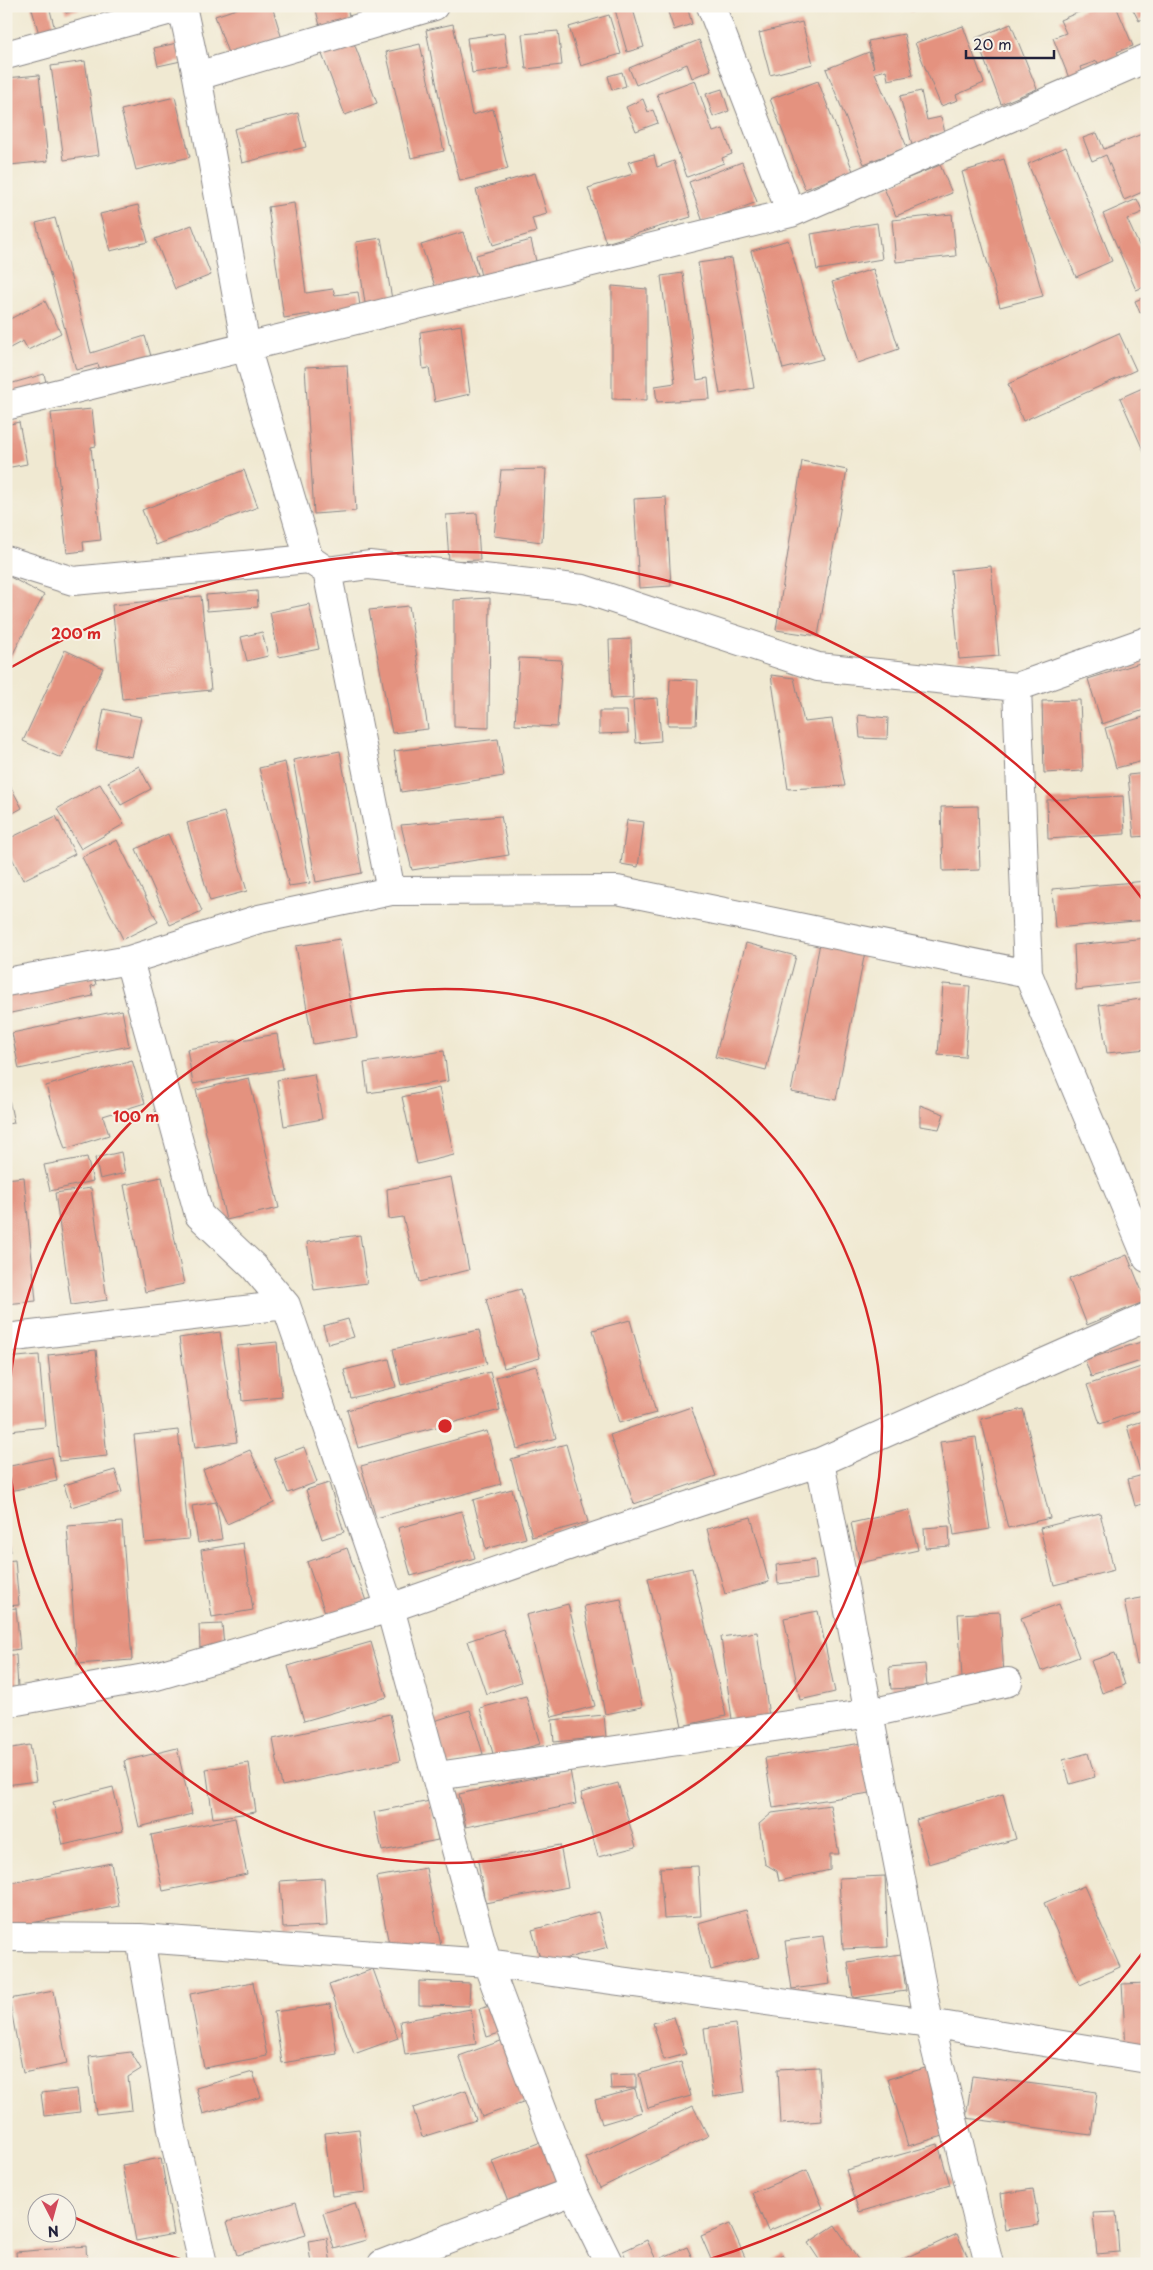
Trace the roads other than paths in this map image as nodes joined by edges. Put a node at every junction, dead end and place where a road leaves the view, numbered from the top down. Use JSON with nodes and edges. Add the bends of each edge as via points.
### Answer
{"nodes":[{"id":1,"x":434,"y":6,"type":"edge"},
{"id":2,"x":711,"y":6,"type":"edge"},
{"id":3,"x":182,"y":7,"type":"edge"},
{"id":4,"x":6,"y":55,"type":"edge"},
{"id":5,"x":1147,"y":58,"type":"edge"},
{"id":6,"x":197,"y":76,"type":"junction"},
{"id":7,"x":791,"y":213,"type":"junction"},
{"id":8,"x":246,"y":347,"type":"junction"},
{"id":9,"x":6,"y":406,"type":"edge"},
{"id":10,"x":6,"y":560,"type":"edge"},
{"id":11,"x":318,"y":565,"type":"junction"},
{"id":12,"x":1147,"y":641,"type":"edge"},
{"id":13,"x":1017,"y":687,"type":"junction"},
{"id":14,"x":392,"y":891,"type":"junction"},
{"id":15,"x":129,"y":960,"type":"junction"},
{"id":16,"x":1028,"y":974,"type":"junction"},
{"id":17,"x":6,"y":982,"type":"edge"},
{"id":18,"x":1147,"y":1258,"type":"edge"},
{"id":19,"x":286,"y":1305,"type":"junction"},
{"id":20,"x":1147,"y":1317,"type":"edge"},
{"id":21,"x":6,"y":1338,"type":"edge"},
{"id":22,"x":820,"y":1462,"type":"junction"},
{"id":23,"x":390,"y":1608,"type":"junction"},
{"id":24,"x":1008,"y":1682,"type":"dead end"},
{"id":25,"x":6,"y":1703,"type":"edge"},
{"id":26,"x":870,"y":1714,"type":"junction"},
{"id":27,"x":437,"y":1776,"type":"junction"},
{"id":28,"x":6,"y":1937,"type":"edge"},
{"id":29,"x":140,"y":1938,"type":"junction"},
{"id":30,"x":486,"y":1963,"type":"junction"},
{"id":31,"x":929,"y":2023,"type":"junction"},
{"id":32,"x":1147,"y":2059,"type":"edge"},
{"id":33,"x":573,"y":2191,"type":"junction"},
{"id":34,"x":202,"y":2264,"type":"edge"},
{"id":35,"x":382,"y":2264,"type":"edge"},
{"id":36,"x":609,"y":2264,"type":"edge"},
{"id":37,"x":989,"y":2264,"type":"edge"}],
"edges":[{"from":1,"to":6,"type":"street"},
{"from":2,"to":7,"type":"street"},
{"from":3,"to":4,"type":"street"},
{"from":3,"to":6,"type":"street"},
{"from":5,"to":7,"type":"street"},
{"from":6,"to":8,"type":"street"},
{"from":7,"to":8,"type":"street"},
{"from":8,"to":9,"type":"street"},
{"from":8,"to":11,"type":"street"},
{"from":10,"to":11,"type":"street","via":[[73,581]]},
{"from":11,"to":13,"type":"street","via":[[369,565],[583,589],[818,667]]},
{"from":11,"to":14,"type":"street"},
{"from":12,"to":13,"type":"street"},
{"from":13,"to":16,"type":"street"},
{"from":14,"to":15,"type":"street","via":[[259,919]]},
{"from":14,"to":16,"type":"street","via":[[617,890]]},
{"from":15,"to":17,"type":"street"},
{"from":15,"to":19,"type":"street","via":[[199,1215],[254,1267]]},
{"from":16,"to":18,"type":"street"},
{"from":19,"to":21,"type":"street"},
{"from":19,"to":23,"type":"street"},
{"from":20,"to":22,"type":"street"},
{"from":22,"to":23,"type":"street"},
{"from":22,"to":26,"type":"street"},
{"from":23,"to":25,"type":"street","via":[[156,1676]]},
{"from":23,"to":27,"type":"street"},
{"from":24,"to":26,"type":"street"},
{"from":26,"to":27,"type":"street"},
{"from":26,"to":31,"type":"street"},
{"from":27,"to":30,"type":"street"},
{"from":28,"to":29,"type":"street"},
{"from":29,"to":30,"type":"street"},
{"from":29,"to":34,"type":"street","via":[[172,2129]]},
{"from":30,"to":31,"type":"street"},
{"from":30,"to":33,"type":"street"},
{"from":31,"to":32,"type":"street"},
{"from":31,"to":37,"type":"street"},
{"from":33,"to":35,"type":"street"},
{"from":33,"to":36,"type":"street"}]}
